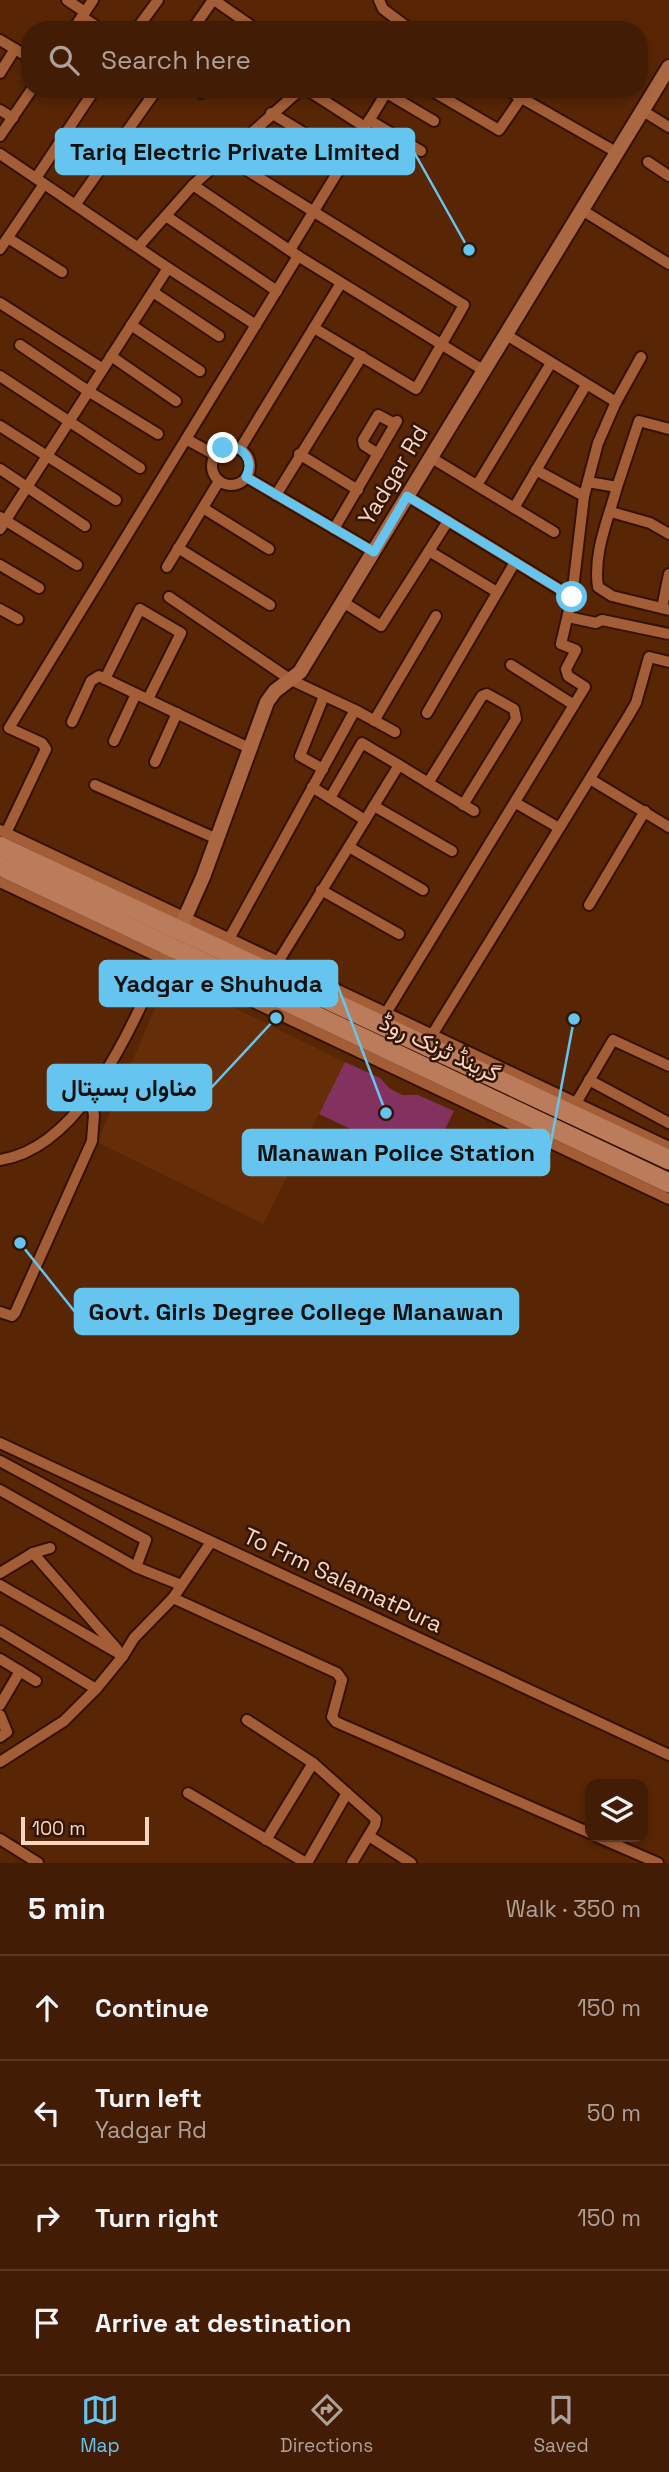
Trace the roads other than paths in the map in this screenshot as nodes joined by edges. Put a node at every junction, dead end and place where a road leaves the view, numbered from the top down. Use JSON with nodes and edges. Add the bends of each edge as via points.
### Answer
{"nodes":[{"id":1,"x":67,"y":0,"type":"edge"},
{"id":2,"x":93,"y":0,"type":"edge"},
{"id":3,"x":158,"y":0,"type":"edge"},
{"id":4,"x":214,"y":0,"type":"edge"},
{"id":5,"x":379,"y":0,"type":"edge"},
{"id":6,"x":83,"y":15,"type":"junction"},
{"id":7,"x":394,"y":19,"type":"joint"},
{"id":8,"x":79,"y":21,"type":"edge"},
{"id":9,"x":91,"y":21,"type":"edge"},
{"id":10,"x":143,"y":21,"type":"edge"},
{"id":11,"x":199,"y":21,"type":"edge"},
{"id":12,"x":244,"y":21,"type":"edge"},
{"id":13,"x":397,"y":21,"type":"edge"},
{"id":14,"x":0,"y":40,"type":"edge"},
{"id":15,"x":15,"y":48,"type":"junction"},
{"id":16,"x":21,"y":52,"type":"edge"},
{"id":17,"x":669,"y":67,"type":"edge"},
{"id":18,"x":0,"y":73,"type":"edge"},
{"id":19,"x":26,"y":98,"type":"edge"},
{"id":20,"x":90,"y":98,"type":"edge"},
{"id":21,"x":151,"y":98,"type":"edge"},
{"id":22,"x":291,"y":98,"type":"edge"},
{"id":23,"x":320,"y":98,"type":"edge"},
{"id":24,"x":380,"y":98,"type":"edge"},
{"id":25,"x":395,"y":98,"type":"edge"},
{"id":26,"x":444,"y":98,"type":"edge"},
{"id":27,"x":521,"y":99,"type":"joint"},
{"id":28,"x":0,"y":110,"type":"edge"},
{"id":29,"x":643,"y":111,"type":"junction"},
{"id":30,"x":271,"y":113,"type":"junction"},
{"id":31,"x":13,"y":118,"type":"junction"},
{"id":32,"x":434,"y":121,"type":"dead end"},
{"id":33,"x":367,"y":123,"type":"junction"},
{"id":34,"x":669,"y":128,"type":"edge"},
{"id":35,"x":0,"y":136,"type":"edge"},
{"id":36,"x":421,"y":151,"type":"dead end"},
{"id":37,"x":616,"y":152,"type":"junction"},
{"id":38,"x":0,"y":154,"type":"edge"},
{"id":39,"x":224,"y":156,"type":"junction"},
{"id":40,"x":345,"y":159,"type":"junction"},
{"id":41,"x":648,"y":162,"type":"dead end"},
{"id":42,"x":669,"y":176,"type":"edge"},
{"id":43,"x":40,"y":181,"type":"junction"},
{"id":44,"x":193,"y":185,"type":"junction"},
{"id":45,"x":75,"y":205,"type":"junction"},
{"id":46,"x":582,"y":210,"type":"junction"},
{"id":47,"x":312,"y":212,"type":"junction"},
{"id":48,"x":166,"y":216,"type":"junction"},
{"id":49,"x":8,"y":238,"type":"junction"},
{"id":50,"x":138,"y":247,"type":"junction"},
{"id":51,"x":0,"y":249,"type":"edge"},
{"id":52,"x":294,"y":253,"type":"junction"},
{"id":53,"x":669,"y":264,"type":"edge"},
{"id":54,"x":168,"y":268,"type":"junction"},
{"id":55,"x":62,"y":272,"type":"dead end"},
{"id":56,"x":341,"y":284,"type":"junction"},
{"id":57,"x":277,"y":291,"type":"junction"},
{"id":58,"x":153,"y":292,"type":"junction"},
{"id":59,"x":0,"y":303,"type":"edge"},
{"id":60,"x":131,"y":325,"type":"junction"},
{"id":61,"x":256,"y":325,"type":"junction"},
{"id":62,"x":314,"y":328,"type":"junction"},
{"id":63,"x":505,"y":334,"type":"junction"},
{"id":64,"x":219,"y":336,"type":"dead end"},
{"id":65,"x":20,"y":345,"type":"dead end"},
{"id":66,"x":442,"y":345,"type":"junction"},
{"id":67,"x":111,"y":356,"type":"junction"},
{"id":68,"x":362,"y":356,"type":"junction"},
{"id":69,"x":641,"y":357,"type":"dead end"},
{"id":70,"x":551,"y":363,"type":"junction"},
{"id":71,"x":103,"y":369,"type":"junction"},
{"id":72,"x":200,"y":370,"type":"dead end"},
{"id":73,"x":483,"y":370,"type":"junction"},
{"id":74,"x":0,"y":376,"type":"edge"},
{"id":75,"x":586,"y":385,"type":"junction"},
{"id":76,"x":88,"y":391,"type":"junction"},
{"id":77,"x":176,"y":401,"type":"dead end"},
{"id":78,"x":616,"y":402,"type":"junction"},
{"id":79,"x":69,"y":422,"type":"junction"},
{"id":80,"x":0,"y":426,"type":"edge"},
{"id":81,"x":669,"y":429,"type":"edge"},
{"id":82,"x":158,"y":434,"type":"dead end"},
{"id":83,"x":186,"y":439,"type":"junction"},
{"id":84,"x":240,"y":449,"type":"junction"},
{"id":85,"x":299,"y":454,"type":"junction"},
{"id":86,"x":378,"y":454,"type":"junction"},
{"id":87,"x":215,"y":455,"type":"junction"},
{"id":88,"x":47,"y":456,"type":"junction"},
{"id":89,"x":430,"y":457,"type":"junction"},
{"id":90,"x":141,"y":468,"type":"dead end"},
{"id":91,"x":0,"y":469,"type":"edge"},
{"id":92,"x":536,"y":470,"type":"junction"},
{"id":93,"x":246,"y":477,"type":"junction"},
{"id":94,"x":219,"y":481,"type":"junction"},
{"id":95,"x":588,"y":482,"type":"junction"},
{"id":96,"x":477,"y":485,"type":"junction"},
{"id":97,"x":27,"y":487,"type":"junction"},
{"id":98,"x":617,"y":487,"type":"junction"},
{"id":99,"x":358,"y":490,"type":"junction"},
{"id":100,"x":276,"y":495,"type":"junction"},
{"id":101,"x":407,"y":496,"type":"junction"},
{"id":102,"x":584,"y":496,"type":"junction"},
{"id":103,"x":116,"y":500,"type":"dead end"},
{"id":104,"x":203,"y":508,"type":"junction"},
{"id":105,"x":514,"y":508,"type":"junction"},
{"id":106,"x":611,"y":512,"type":"junction"},
{"id":107,"x":448,"y":521,"type":"junction"},
{"id":108,"x":2,"y":523,"type":"edge"},
{"id":109,"x":85,"y":526,"type":"dead end"},
{"id":110,"x":334,"y":529,"type":"junction"},
{"id":111,"x":554,"y":532,"type":"dead end"},
{"id":112,"x":669,"y":534,"type":"edge"},
{"id":113,"x":178,"y":548,"type":"junction"},
{"id":114,"x":269,"y":549,"type":"dead end"},
{"id":115,"x":429,"y":551,"type":"junction"},
{"id":116,"x":374,"y":552,"type":"junction"},
{"id":117,"x":515,"y":562,"type":"junction"},
{"id":118,"x":0,"y":565,"type":"edge"},
{"id":119,"x":76,"y":565,"type":"dead end"},
{"id":120,"x":167,"y":567,"type":"dead end"},
{"id":121,"x":669,"y":574,"type":"edge"},
{"id":122,"x":39,"y":588,"type":"dead end"},
{"id":123,"x":497,"y":592,"type":"junction"},
{"id":124,"x":169,"y":597,"type":"dead end"},
{"id":125,"x":572,"y":597,"type":"junction"},
{"id":126,"x":343,"y":602,"type":"junction"},
{"id":127,"x":270,"y":605,"type":"dead end"},
{"id":128,"x":0,"y":609,"type":"edge"},
{"id":129,"x":666,"y":609,"type":"edge"},
{"id":130,"x":436,"y":615,"type":"dead end"},
{"id":131,"x":568,"y":617,"type":"junction"},
{"id":132,"x":18,"y":619,"type":"dead end"},
{"id":133,"x":669,"y":634,"type":"edge"},
{"id":134,"x":669,"y":662,"type":"edge"},
{"id":135,"x":511,"y":665,"type":"dead end"},
{"id":136,"x":105,"y":679,"type":"junction"},
{"id":137,"x":291,"y":680,"type":"junction"},
{"id":138,"x":136,"y":694,"type":"junction"},
{"id":139,"x":324,"y":696,"type":"junction"},
{"id":140,"x":148,"y":699,"type":"junction"},
{"id":141,"x":574,"y":705,"type":"junction"},
{"id":142,"x":355,"y":710,"type":"junction"},
{"id":143,"x":177,"y":713,"type":"junction"},
{"id":144,"x":427,"y":713,"type":"dead end"},
{"id":145,"x":374,"y":721,"type":"junction"},
{"id":146,"x":72,"y":722,"type":"dead end"},
{"id":147,"x":395,"y":732,"type":"dead end"},
{"id":148,"x":114,"y":741,"type":"dead end"},
{"id":149,"x":249,"y":748,"type":"junction"},
{"id":150,"x":155,"y":762,"type":"dead end"},
{"id":151,"x":399,"y":765,"type":"junction"},
{"id":152,"x":323,"y":769,"type":"junction"},
{"id":153,"x":590,"y":779,"type":"junction"},
{"id":154,"x":428,"y":783,"type":"junction"},
{"id":155,"x":95,"y":785,"type":"dead end"},
{"id":156,"x":312,"y":788,"type":"junction"},
{"id":157,"x":330,"y":798,"type":"junction"},
{"id":158,"x":516,"y":803,"type":"junction"},
{"id":159,"x":463,"y":805,"type":"junction"},
{"id":160,"x":374,"y":806,"type":"junction"},
{"id":161,"x":474,"y":811,"type":"dead end"},
{"id":162,"x":645,"y":811,"type":"junction"},
{"id":163,"x":365,"y":820,"type":"junction"},
{"id":164,"x":669,"y":827,"type":"edge"},
{"id":165,"x":559,"y":828,"type":"junction"},
{"id":166,"x":2,"y":836,"type":"edge"},
{"id":167,"x":215,"y":838,"type":"junction"},
{"id":168,"x":349,"y":847,"type":"junction"},
{"id":169,"x":452,"y":851,"type":"dead end"},
{"id":170,"x":0,"y":866,"type":"edge"},
{"id":171,"x":0,"y":882,"type":"edge"},
{"id":172,"x":321,"y":890,"type":"junction"},
{"id":173,"x":423,"y":890,"type":"dead end"},
{"id":174,"x":589,"y":905,"type":"dead end"},
{"id":175,"x":399,"y":934,"type":"dead end"},
{"id":176,"x":174,"y":939,"type":"junction"},
{"id":177,"x":229,"y":939,"type":"junction"},
{"id":178,"x":278,"y":962,"type":"junction"},
{"id":179,"x":246,"y":990,"type":"junction"},
{"id":180,"x":386,"y":1013,"type":"junction"},
{"id":181,"x":422,"y":1047,"type":"junction"},
{"id":182,"x":668,"y":1064,"type":"edge"},
{"id":183,"x":589,"y":1080,"type":"junction"},
{"id":184,"x":90,"y":1096,"type":"junction"},
{"id":185,"x":576,"y":1103,"type":"junction"},
{"id":186,"x":669,"y":1123,"type":"edge"},
{"id":187,"x":535,"y":1128,"type":"junction"},
{"id":188,"x":669,"y":1147,"type":"edge"},
{"id":189,"x":0,"y":1160,"type":"edge"},
{"id":190,"x":669,"y":1160,"type":"edge"},
{"id":191,"x":669,"y":1183,"type":"edge"},
{"id":192,"x":669,"y":1199,"type":"edge"},
{"id":193,"x":0,"y":1312,"type":"edge"},
{"id":194,"x":0,"y":1443,"type":"edge"},
{"id":195,"x":0,"y":1461,"type":"edge"},
{"id":196,"x":0,"y":1490,"type":"edge"},
{"id":197,"x":211,"y":1542,"type":"junction"},
{"id":198,"x":50,"y":1548,"type":"dead end"},
{"id":199,"x":33,"y":1553,"type":"junction"},
{"id":200,"x":136,"y":1567,"type":"junction"},
{"id":201,"x":0,"y":1573,"type":"edge"},
{"id":202,"x":0,"y":1585,"type":"edge"},
{"id":203,"x":181,"y":1585,"type":"junction"},
{"id":204,"x":173,"y":1598,"type":"junction"},
{"id":205,"x":0,"y":1631,"type":"edge"},
{"id":206,"x":123,"y":1656,"type":"junction"},
{"id":207,"x":0,"y":1659,"type":"edge"},
{"id":208,"x":20,"y":1671,"type":"junction"},
{"id":209,"x":36,"y":1681,"type":"dead end"},
{"id":210,"x":96,"y":1689,"type":"junction"},
{"id":211,"x":0,"y":1705,"type":"edge"},
{"id":212,"x":0,"y":1715,"type":"edge"},
{"id":213,"x":247,"y":1720,"type":"dead end"},
{"id":214,"x":0,"y":1737,"type":"edge"},
{"id":215,"x":669,"y":1755,"type":"edge"},
{"id":216,"x":0,"y":1762,"type":"edge"},
{"id":217,"x":313,"y":1763,"type":"junction"},
{"id":218,"x":188,"y":1793,"type":"dead end"},
{"id":219,"x":347,"y":1793,"type":"junction"},
{"id":220,"x":585,"y":1831,"type":"edge"},
{"id":221,"x":369,"y":1836,"type":"junction"},
{"id":222,"x":0,"y":1839,"type":"edge"},
{"id":223,"x":266,"y":1840,"type":"junction"},
{"id":224,"x":610,"y":1842,"type":"edge"},
{"id":225,"x":38,"y":1863,"type":"edge"},
{"id":226,"x":306,"y":1863,"type":"edge"},
{"id":227,"x":352,"y":1863,"type":"edge"},
{"id":228,"x":411,"y":1863,"type":"edge"},
{"id":229,"x":658,"y":1863,"type":"edge"}],
"edges":[{"from":1,"to":6,"type":"street"},
{"from":2,"to":6,"type":"street"},
{"from":3,"to":10,"type":"street"},
{"from":4,"to":11,"type":"street"},
{"from":4,"to":12,"type":"street"},
{"from":5,"to":7,"type":"street"},
{"from":6,"to":8,"type":"street"},
{"from":6,"to":9,"type":"street"},
{"from":7,"to":13,"type":"street"},
{"from":14,"to":15,"type":"street"},
{"from":15,"to":16,"type":"street"},
{"from":15,"to":18,"type":"street"},
{"from":17,"to":29,"type":"street","name":"Yadgar Rd"},
{"from":19,"to":31,"type":"street"},
{"from":20,"to":43,"type":"street"},
{"from":21,"to":45,"type":"street"},
{"from":22,"to":30,"type":"street"},
{"from":23,"to":33,"type":"street"},
{"from":24,"to":33,"type":"street"},
{"from":25,"to":32,"type":"street"},
{"from":26,"to":27,"type":"street","via":[[499,130]]},
{"from":27,"to":37,"type":"street"},
{"from":28,"to":31,"type":"street"},
{"from":29,"to":34,"type":"street"},
{"from":29,"to":37,"type":"street","name":"Yadgar Rd"},
{"from":30,"to":39,"type":"street"},
{"from":30,"to":40,"type":"street"},
{"from":31,"to":35,"type":"street"},
{"from":33,"to":36,"type":"street"},
{"from":33,"to":40,"type":"street"},
{"from":37,"to":46,"type":"street","name":"Yadgar Rd"},
{"from":38,"to":43,"type":"street"},
{"from":39,"to":44,"type":"street"},
{"from":39,"to":47,"type":"street"},
{"from":40,"to":47,"type":"street"},
{"from":41,"to":42,"type":"street"},
{"from":43,"to":45,"type":"street"},
{"from":43,"to":49,"type":"street"},
{"from":44,"to":48,"type":"street"},
{"from":44,"to":52,"type":"street"},
{"from":45,"to":50,"type":"street"},
{"from":46,"to":53,"type":"street"},
{"from":46,"to":63,"type":"street","name":"Yadgar Rd"},
{"from":47,"to":52,"type":"street"},
{"from":47,"to":66,"type":"street","via":[[464,305]]},
{"from":48,"to":50,"type":"street"},
{"from":48,"to":57,"type":"street"},
{"from":49,"to":51,"type":"street"},
{"from":49,"to":55,"type":"street"},
{"from":50,"to":54,"type":"street"},
{"from":52,"to":56,"type":"street"},
{"from":52,"to":57,"type":"street"},
{"from":54,"to":58,"type":"street"},
{"from":54,"to":61,"type":"street"},
{"from":56,"to":62,"type":"street"},
{"from":56,"to":66,"type":"street"},
{"from":57,"to":61,"type":"street"},
{"from":58,"to":60,"type":"street"},
{"from":58,"to":64,"type":"street"},
{"from":59,"to":71,"type":"street"},
{"from":60,"to":67,"type":"street"},
{"from":60,"to":72,"type":"street"},
{"from":61,"to":83,"type":"street"},
{"from":62,"to":68,"type":"street"},
{"from":62,"to":84,"type":"street"},
{"from":63,"to":70,"type":"street"},
{"from":63,"to":73,"type":"street","name":"Yadgar Rd"},
{"from":65,"to":76,"type":"street"},
{"from":66,"to":68,"type":"street","via":[[416,389]]},
{"from":66,"to":73,"type":"street"},
{"from":67,"to":71,"type":"street"},
{"from":67,"to":77,"type":"street"},
{"from":68,"to":85,"type":"street"},
{"from":69,"to":78,"type":"street"},
{"from":70,"to":75,"type":"street"},
{"from":70,"to":96,"type":"street"},
{"from":71,"to":76,"type":"street"},
{"from":73,"to":89,"type":"street","name":"Yadgar Rd"},
{"from":74,"to":79,"type":"street"},
{"from":75,"to":78,"type":"street"},
{"from":75,"to":92,"type":"street"},
{"from":76,"to":79,"type":"street"},
{"from":76,"to":82,"type":"street"},
{"from":78,"to":95,"type":"street","via":[[601,432]]},
{"from":79,"to":88,"type":"street"},
{"from":79,"to":90,"type":"street"},
{"from":80,"to":88,"type":"street"},
{"from":81,"to":98,"type":"street","via":[[639,421]]},
{"from":83,"to":87,"type":"street"},
{"from":83,"to":166,"type":"street","via":[[9,728],[42,743],[46,750]]},
{"from":84,"to":87,"type":"street","via":[[229,447]]},
{"from":84,"to":93,"type":"street","via":[[250,465]]},
{"from":85,"to":99,"type":"street"},
{"from":85,"to":100,"type":"street"},
{"from":86,"to":86,"type":"street","via":[[363,440],[379,415],[396,422]]},
{"from":86,"to":99,"type":"street"},
{"from":87,"to":94,"type":"street","via":[[212,466]]},
{"from":88,"to":97,"type":"street"},
{"from":88,"to":103,"type":"street"},
{"from":89,"to":96,"type":"street"},
{"from":89,"to":101,"type":"street","name":"Yadgar Rd"},
{"from":91,"to":97,"type":"street"},
{"from":92,"to":102,"type":"street"},
{"from":92,"to":105,"type":"street"},
{"from":93,"to":94,"type":"street","via":[[230,485]]},
{"from":93,"to":100,"type":"street"},
{"from":94,"to":104,"type":"street"},
{"from":95,"to":98,"type":"street"},
{"from":95,"to":102,"type":"street"},
{"from":96,"to":105,"type":"street"},
{"from":97,"to":108,"type":"street"},
{"from":97,"to":109,"type":"street"},
{"from":98,"to":106,"type":"street"},
{"from":99,"to":110,"type":"street"},
{"from":100,"to":110,"type":"street"},
{"from":101,"to":107,"type":"street"},
{"from":101,"to":116,"type":"street","name":"Yadgar Rd"},
{"from":102,"to":125,"type":"street"},
{"from":104,"to":113,"type":"street"},
{"from":104,"to":114,"type":"street"},
{"from":105,"to":111,"type":"street"},
{"from":106,"to":112,"type":"street","via":[[650,523]]},
{"from":106,"to":129,"type":"street","via":[[598,553],[598,587],[612,596]]},
{"from":107,"to":115,"type":"street"},
{"from":107,"to":117,"type":"street"},
{"from":108,"to":119,"type":"street"},
{"from":110,"to":116,"type":"street"},
{"from":113,"to":120,"type":"street"},
{"from":113,"to":127,"type":"street"},
{"from":115,"to":123,"type":"street"},
{"from":115,"to":126,"type":"street","via":[[381,626]]},
{"from":116,"to":126,"type":"street","name":"Yadgar Rd"},
{"from":117,"to":123,"type":"street"},
{"from":117,"to":125,"type":"street"},
{"from":118,"to":122,"type":"street"},
{"from":121,"to":129,"type":"street"},
{"from":123,"to":144,"type":"street"},
{"from":124,"to":137,"type":"street"},
{"from":125,"to":131,"type":"street"},
{"from":126,"to":137,"type":"street","name":"Yadgar Rd"},
{"from":128,"to":132,"type":"street"},
{"from":130,"to":145,"type":"street"},
{"from":131,"to":133,"type":"street"},
{"from":131,"to":141,"type":"street","via":[[561,644],[576,650],[566,669],[568,676],[585,687]]},
{"from":134,"to":153,"type":"street","via":[[649,657],[636,704]]},
{"from":135,"to":141,"type":"street"},
{"from":136,"to":138,"type":"street"},
{"from":136,"to":140,"type":"street","via":[[140,609],[181,633]]},
{"from":136,"to":146,"type":"street","via":[[99,676],[91,681]]},
{"from":137,"to":139,"type":"street"},
{"from":137,"to":149,"type":"street","name":"Yadgar Rd","via":[[267,702]]},
{"from":138,"to":140,"type":"street"},
{"from":138,"to":148,"type":"street"},
{"from":139,"to":142,"type":"street"},
{"from":139,"to":152,"type":"street","via":[[300,756]]},
{"from":140,"to":143,"type":"street"},
{"from":141,"to":158,"type":"street"},
{"from":142,"to":145,"type":"street"},
{"from":142,"to":152,"type":"street"},
{"from":143,"to":149,"type":"street"},
{"from":143,"to":150,"type":"street"},
{"from":145,"to":147,"type":"street"},
{"from":149,"to":167,"type":"street","name":"Yadgar Rd"},
{"from":151,"to":154,"type":"street"},
{"from":151,"to":157,"type":"street","via":[[362,743]]},
{"from":151,"to":160,"type":"street"},
{"from":152,"to":156,"type":"street"},
{"from":153,"to":162,"type":"street"},
{"from":153,"to":165,"type":"street"},
{"from":154,"to":159,"type":"street"},
{"from":154,"to":159,"type":"street","via":[[482,696],[487,694],[514,709],[516,719]]},
{"from":155,"to":167,"type":"street"},
{"from":156,"to":157,"type":"street"},
{"from":156,"to":177,"type":"street"},
{"from":157,"to":163,"type":"street"},
{"from":158,"to":165,"type":"street"},
{"from":158,"to":180,"type":"street"},
{"from":159,"to":161,"type":"street"},
{"from":160,"to":163,"type":"street"},
{"from":160,"to":169,"type":"street"},
{"from":162,"to":164,"type":"street"},
{"from":162,"to":174,"type":"street"},
{"from":163,"to":168,"type":"street"},
{"from":165,"to":181,"type":"street"},
{"from":166,"to":176,"type":"highway","name":"گرینڈ ٹرنک روڈ"},
{"from":167,"to":176,"type":"street","name":"Yadgar Rd"},
{"from":168,"to":172,"type":"street"},
{"from":168,"to":173,"type":"street"},
{"from":170,"to":176,"type":"highway","name":"گرینڈ ٹرنک روڈ"},
{"from":171,"to":176,"type":"street"},
{"from":172,"to":175,"type":"street"},
{"from":172,"to":178,"type":"street"},
{"from":176,"to":177,"type":"street"},
{"from":176,"to":179,"type":"highway","name":"گرینڈ ٹرنک روڈ"},
{"from":176,"to":181,"type":"highway","name":"گرینڈ ٹرنک روڈ"},
{"from":176,"to":184,"type":"street"},
{"from":177,"to":178,"type":"street"},
{"from":178,"to":180,"type":"street"},
{"from":179,"to":181,"type":"highway","name":"گرینڈ ٹرنک روڈ"},
{"from":179,"to":187,"type":"street"},
{"from":180,"to":181,"type":"street"},
{"from":181,"to":185,"type":"street"},
{"from":181,"to":187,"type":"highway","name":"گرینڈ ٹرنک روڈ"},
{"from":181,"to":190,"type":"highway","name":"گرینڈ ٹرنک روڈ"},
{"from":182,"to":183,"type":"street","via":[[613,1040]]},
{"from":183,"to":185,"type":"street"},
{"from":183,"to":186,"type":"street"},
{"from":184,"to":189,"type":"street","via":[[69,1122],[44,1142],[20,1156]]},
{"from":184,"to":193,"type":"street","via":[[92,1141],[15,1313]]},
{"from":185,"to":188,"type":"street"},
{"from":187,"to":191,"type":"highway","name":"گرینڈ ٹرنک روڈ"},
{"from":187,"to":192,"type":"street"},
{"from":194,"to":197,"type":"street","name":"To Frm SalamatPura"},
{"from":195,"to":200,"type":"street","via":[[146,1540]]},
{"from":196,"to":200,"type":"street"},
{"from":197,"to":203,"type":"street"},
{"from":197,"to":215,"type":"street","name":"To Frm SalamatPura"},
{"from":198,"to":199,"type":"street"},
{"from":199,"to":201,"type":"street"},
{"from":199,"to":206,"type":"street"},
{"from":200,"to":203,"type":"street"},
{"from":202,"to":206,"type":"street"},
{"from":203,"to":204,"type":"street"},
{"from":204,"to":206,"type":"street"},
{"from":204,"to":220,"type":"street","via":[[337,1674],[342,1680],[332,1717],[336,1722]]},
{"from":205,"to":210,"type":"street"},
{"from":206,"to":210,"type":"street"},
{"from":207,"to":208,"type":"street"},
{"from":208,"to":209,"type":"street"},
{"from":208,"to":211,"type":"street"},
{"from":210,"to":216,"type":"street","via":[[64,1721]]},
{"from":212,"to":214,"type":"street","via":[[7,1732]]},
{"from":213,"to":217,"type":"street"},
{"from":217,"to":219,"type":"street"},
{"from":217,"to":223,"type":"street"},
{"from":218,"to":223,"type":"street"},
{"from":219,"to":221,"type":"street","via":[[376,1819]]},
{"from":219,"to":226,"type":"street"},
{"from":221,"to":227,"type":"street"},
{"from":221,"to":228,"type":"street"},
{"from":222,"to":225,"type":"street"},
{"from":223,"to":226,"type":"street"},
{"from":224,"to":229,"type":"street"}]}
